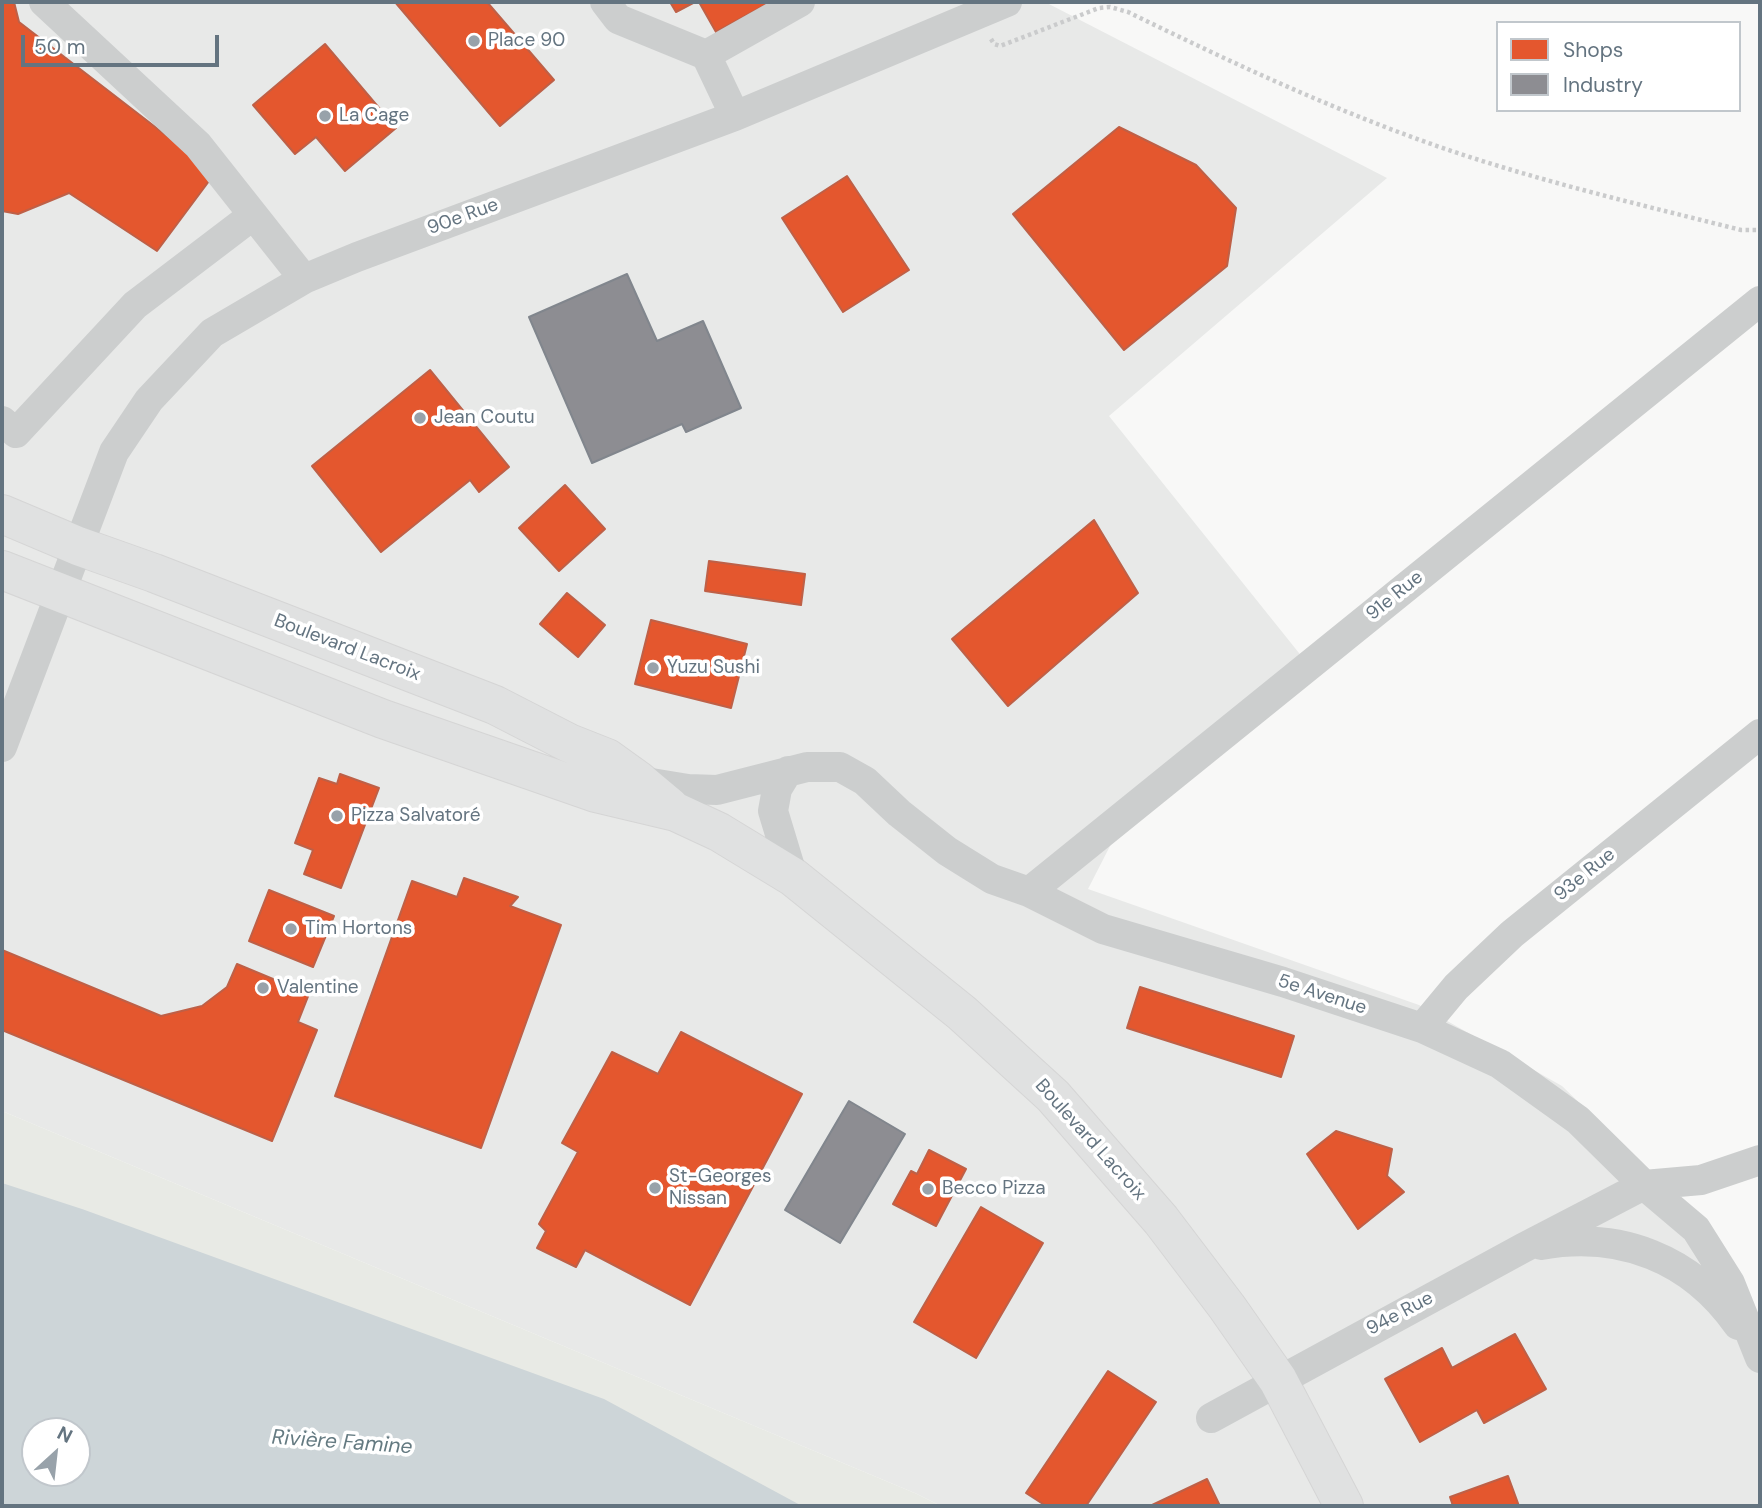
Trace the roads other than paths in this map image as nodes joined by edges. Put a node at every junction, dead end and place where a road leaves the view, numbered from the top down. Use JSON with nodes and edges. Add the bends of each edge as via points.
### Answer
{"nodes":[{"id":1,"x":44,"y":2,"type":"edge"},
{"id":2,"x":605,"y":2,"type":"edge"},
{"id":3,"x":800,"y":2,"type":"edge"},
{"id":4,"x":1007,"y":2,"type":"edge"},
{"id":5,"x":706,"y":55,"type":"junction"},
{"id":6,"x":735,"y":116,"type":"junction"},
{"id":7,"x":252,"y":216,"type":"junction"},
{"id":8,"x":304,"y":279,"type":"junction"},
{"id":9,"x":1760,"y":300,"type":"edge"},
{"id":10,"x":2,"y":421,"type":"edge"},
{"id":11,"x":2,"y":514,"type":"edge"},
{"id":12,"x":78,"y":546,"type":"junction"},
{"id":13,"x":2,"y":570,"type":"edge"},
{"id":14,"x":58,"y":594,"type":"junction"},
{"id":15,"x":1760,"y":734,"type":"edge"},
{"id":16,"x":2,"y":747,"type":"edge"},
{"id":17,"x":788,"y":771,"type":"junction"},
{"id":18,"x":639,"y":781,"type":"junction"},
{"id":19,"x":676,"y":811,"type":"junction"},
{"id":20,"x":793,"y":877,"type":"junction"},
{"id":21,"x":1029,"y":892,"type":"junction"},
{"id":22,"x":1422,"y":1028,"type":"junction"},
{"id":23,"x":1760,"y":1160,"type":"edge"},
{"id":24,"x":1644,"y":1185,"type":"junction"},
{"id":25,"x":1523,"y":1248,"type":"junction"},
{"id":26,"x":1760,"y":1357,"type":"edge"},
{"id":27,"x":1278,"y":1380,"type":"junction"},
{"id":28,"x":1211,"y":1418,"type":"dead end"},
{"id":29,"x":1344,"y":1506,"type":"edge"}],
"edges":[{"from":1,"to":7,"type":"street","via":[[198,145]]},
{"from":2,"to":5,"type":"street","via":[[618,19]]},
{"from":3,"to":5,"type":"street"},
{"from":4,"to":6,"type":"street","name":"90e Rue"},
{"from":5,"to":6,"type":"street"},
{"from":6,"to":8,"type":"street","name":"90e Rue"},
{"from":7,"to":8,"type":"street"},
{"from":7,"to":10,"type":"street","via":[[135,305],[16,433]]},
{"from":8,"to":12,"type":"street","name":"90e Rue","via":[[212,333],[149,400],[114,452]]},
{"from":9,"to":21,"type":"street","name":"91e Rue"},
{"from":11,"to":12,"type":"main road","name":"Boulevard Lacroix"},
{"from":12,"to":14,"type":"street","name":"90e Rue"},
{"from":12,"to":18,"type":"main road","name":"Boulevard Lacroix","via":[[495,705],[607,758]]},
{"from":13,"to":14,"type":"main road","name":"Boulevard Lacroix"},
{"from":14,"to":16,"type":"street","name":"90e Rue"},
{"from":14,"to":19,"type":"main road","name":"Boulevard Lacroix","via":[[485,755],[596,793]]},
{"from":15,"to":22,"type":"street","name":"93e Rue","via":[[1512,934],[1456,987]]},
{"from":17,"to":18,"type":"street","name":"5e Avenue","via":[[717,790]]},
{"from":17,"to":20,"type":"street","via":[[777,789],[773,811]]},
{"from":17,"to":21,"type":"street","name":"5e Avenue","via":[[840,767],[865,781],[947,851],[992,879]]},
{"from":18,"to":19,"type":"main road","name":"Boulevard Lacroix"},
{"from":19,"to":20,"type":"main road","name":"Boulevard Lacroix"},
{"from":20,"to":27,"type":"main road","name":"Boulevard Lacroix","via":[[962,1013],[1053,1096],[1161,1220]]},
{"from":21,"to":22,"type":"street","name":"5e Avenue","via":[[1102,929]]},
{"from":22,"to":24,"type":"street","name":"5e Avenue","via":[[1500,1064],[1577,1119]]},
{"from":23,"to":24,"type":"street","name":"94e Rue","via":[[1701,1180]]},
{"from":24,"to":25,"type":"street","name":"94e Rue"},
{"from":24,"to":26,"type":"street","name":"5e Avenue","via":[[1696,1229],[1730,1283]]},
{"from":25,"to":26,"type":"street","name":"94e Rue","via":[[1598,1241],[1658,1257],[1690,1274],[1722,1302]]},
{"from":25,"to":27,"type":"street","name":"94e Rue"},
{"from":27,"to":28,"type":"street","name":"94e Rue"},
{"from":27,"to":29,"type":"main road","name":"Boulevard Lacroix"}]}
